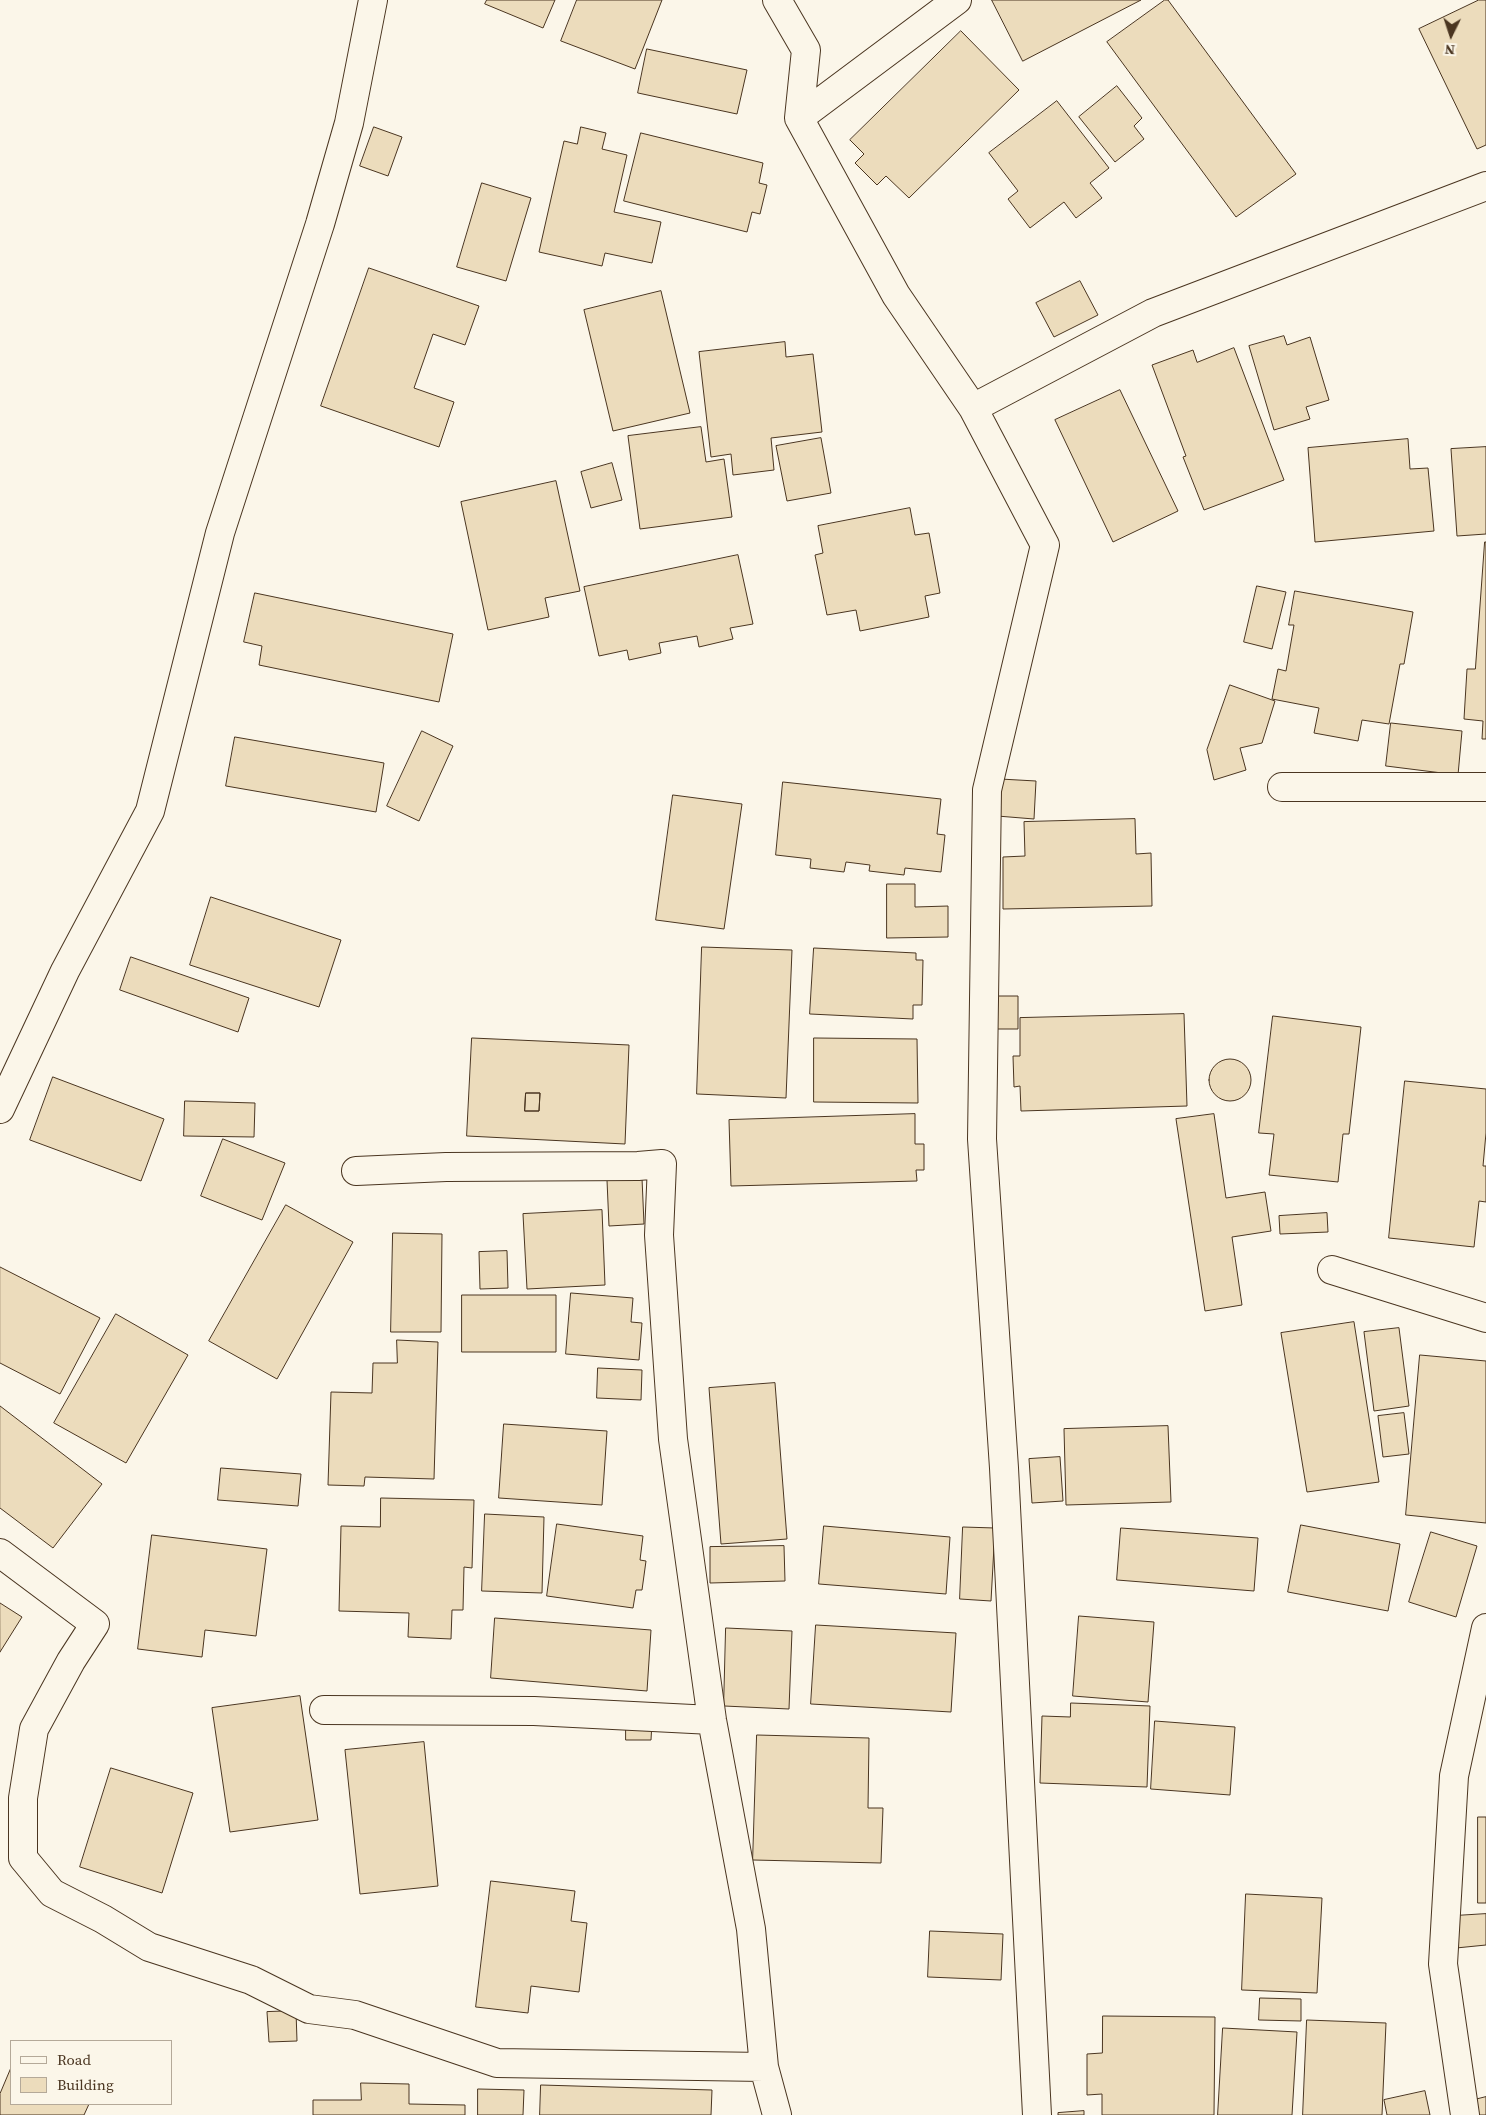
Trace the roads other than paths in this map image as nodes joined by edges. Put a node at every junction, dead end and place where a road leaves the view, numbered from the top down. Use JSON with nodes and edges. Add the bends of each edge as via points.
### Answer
{"nodes":[{"id":1,"x":373,"y":0,"type":"edge"},
{"id":2,"x":777,"y":0,"type":"edge"},
{"id":3,"x":957,"y":0,"type":"edge"},
{"id":4,"x":799,"y":118,"type":"junction"},
{"id":5,"x":1486,"y":186,"type":"edge"},
{"id":6,"x":973,"y":408,"type":"junction"},
{"id":7,"x":1282,"y":787,"type":"dead end"},
{"id":8,"x":1486,"y":787,"type":"edge"},
{"id":9,"x":0,"y":1110,"type":"edge"},
{"id":10,"x":356,"y":1171,"type":"dead end"},
{"id":11,"x":1332,"y":1270,"type":"dead end"},
{"id":12,"x":1486,"y":1318,"type":"edge"},
{"id":13,"x":0,"y":1552,"type":"edge"},
{"id":14,"x":1486,"y":1628,"type":"edge"},
{"id":15,"x":324,"y":1710,"type":"dead end"},
{"id":16,"x":712,"y":1720,"type":"junction"},
{"id":17,"x":764,"y":2067,"type":"junction"},
{"id":18,"x":777,"y":2115,"type":"edge"},
{"id":19,"x":1037,"y":2115,"type":"edge"},
{"id":20,"x":1465,"y":2115,"type":"edge"}],
"edges":[{"from":1,"to":9,"type":"street","via":[[349,123],[320,224],[220,533],[150,811],[65,971]]},
{"from":2,"to":4,"type":"street","via":[[806,50]]},
{"from":3,"to":4,"type":"street"},
{"from":4,"to":6,"type":"street","via":[[896,295]]},
{"from":5,"to":6,"type":"street","via":[[1153,313]]},
{"from":6,"to":19,"type":"street","via":[[1045,545],[988,790],[982,1140],[1004,1468]]},
{"from":7,"to":8,"type":"street"},
{"from":10,"to":16,"type":"street","via":[[662,1164],[659,1235],[673,1439]]},
{"from":11,"to":12,"type":"street"},
{"from":13,"to":17,"type":"street","via":[[95,1624],[34,1729],[23,1798],[23,1858],[52,1893],[149,1947],[251,1980],[309,2009],[355,2015],[497,2063]]},
{"from":14,"to":20,"type":"street","via":[[1454,1776],[1443,1964]]},
{"from":15,"to":16,"type":"street","via":[[534,1711]]},
{"from":16,"to":17,"type":"street","via":[[750,1929]]},
{"from":17,"to":18,"type":"street"}]}
